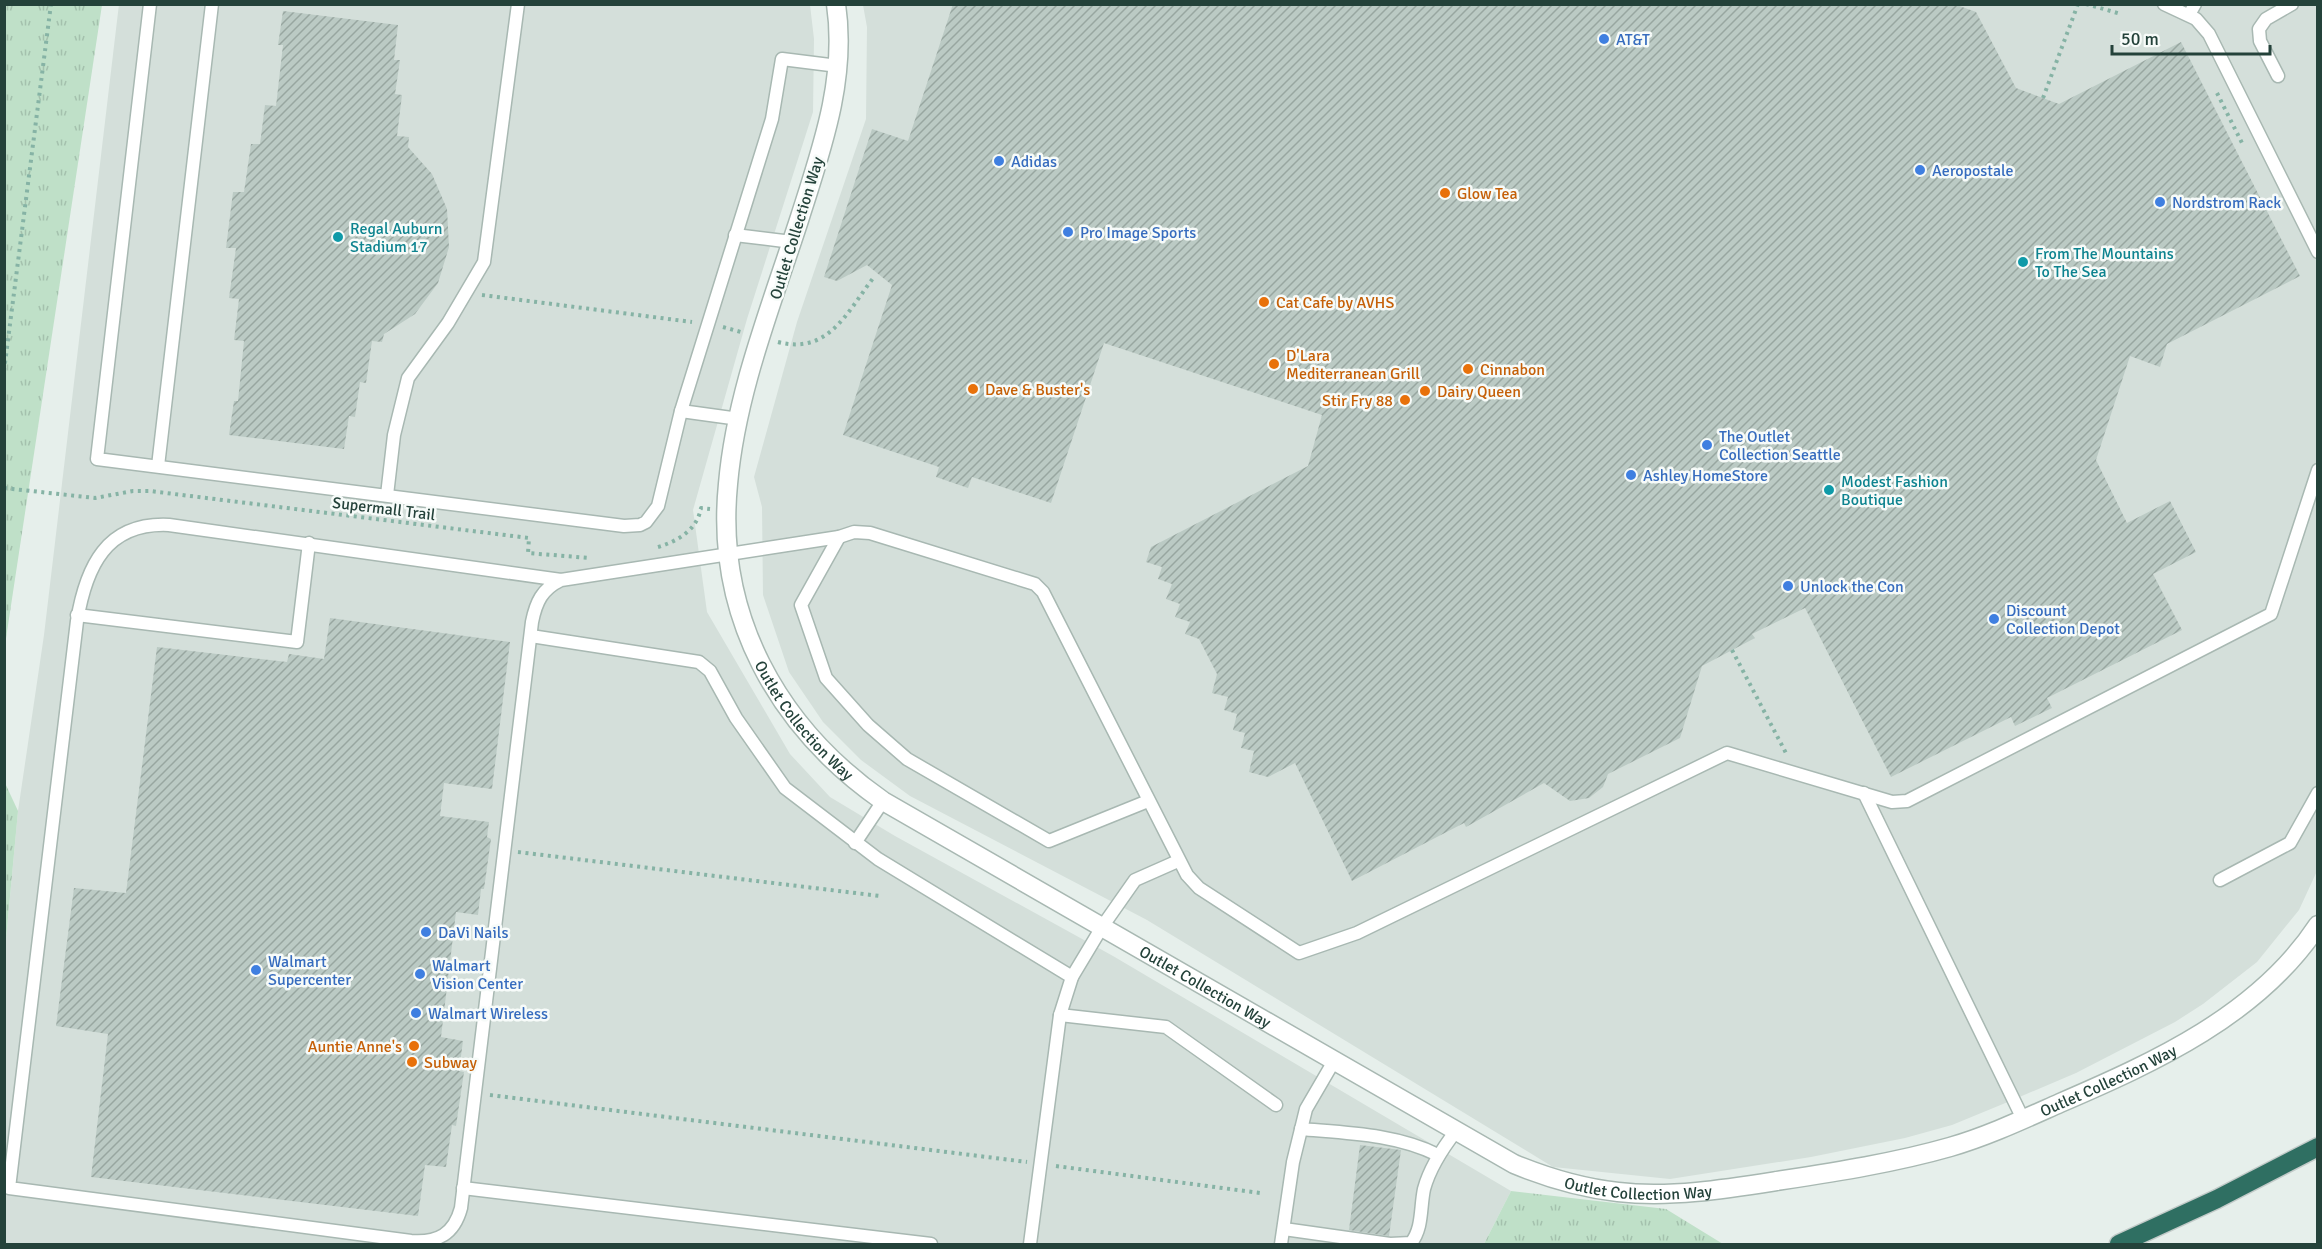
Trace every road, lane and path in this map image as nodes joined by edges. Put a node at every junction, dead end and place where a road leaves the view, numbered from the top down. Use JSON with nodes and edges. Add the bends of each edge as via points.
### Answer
{"nodes":[{"id":1,"x":51,"y":4,"type":"edge"},
{"id":2,"x":150,"y":4,"type":"edge"},
{"id":3,"x":212,"y":4,"type":"edge"},
{"id":4,"x":518,"y":4,"type":"edge"},
{"id":5,"x":836,"y":4,"type":"edge"},
{"id":6,"x":2078,"y":4,"type":"edge"},
{"id":7,"x":2086,"y":4,"type":"edge"},
{"id":8,"x":2163,"y":4,"type":"edge"},
{"id":9,"x":2292,"y":4,"type":"edge"},
{"id":10,"x":2192,"y":10,"type":"edge"},
{"id":11,"x":2121,"y":14,"type":"dead end"},
{"id":12,"x":838,"y":66,"type":"junction"},
{"id":13,"x":2278,"y":76,"type":"dead end"},
{"id":14,"x":2217,"y":93,"type":"dead end"},
{"id":15,"x":2043,"y":98,"type":"dead end"},
{"id":16,"x":2242,"y":143,"type":"dead end"},
{"id":17,"x":735,"y":235,"type":"junction"},
{"id":18,"x":792,"y":242,"type":"junction"},
{"id":19,"x":2318,"y":252,"type":"edge"},
{"id":20,"x":874,"y":277,"type":"dead end"},
{"id":21,"x":469,"y":288,"type":"junction"},
{"id":22,"x":707,"y":325,"type":"junction"},
{"id":23,"x":762,"y":338,"type":"junction"},
{"id":24,"x":4,"y":371,"type":"edge"},
{"id":25,"x":681,"y":411,"type":"junction"},
{"id":26,"x":739,"y":419,"type":"junction"},
{"id":27,"x":158,"y":466,"type":"junction"},
{"id":28,"x":2318,"y":470,"type":"edge"},
{"id":29,"x":4,"y":488,"type":"edge"},
{"id":30,"x":387,"y":495,"type":"junction"},
{"id":31,"x":726,"y":511,"type":"junction"},
{"id":32,"x":839,"y":537,"type":"junction"},
{"id":33,"x":309,"y":543,"type":"junction"},
{"id":34,"x":656,"y":548,"type":"dead end"},
{"id":35,"x":729,"y":556,"type":"junction"},
{"id":36,"x":598,"y":557,"type":"dead end"},
{"id":37,"x":561,"y":580,"type":"junction"},
{"id":38,"x":77,"y":615,"type":"junction"},
{"id":39,"x":531,"y":636,"type":"junction"},
{"id":40,"x":1732,"y":650,"type":"dead end"},
{"id":41,"x":1796,"y":772,"type":"junction"},
{"id":42,"x":1864,"y":793,"type":"junction"},
{"id":43,"x":2318,"y":794,"type":"edge"},
{"id":44,"x":883,"y":801,"type":"junction"},
{"id":45,"x":1148,"y":801,"type":"junction"},
{"id":46,"x":855,"y":843,"type":"junction"},
{"id":47,"x":505,"y":850,"type":"junction"},
{"id":48,"x":1178,"y":861,"type":"junction"},
{"id":49,"x":2220,"y":880,"type":"dead end"},
{"id":50,"x":880,"y":896,"type":"dead end"},
{"id":51,"x":2318,"y":925,"type":"edge"},
{"id":52,"x":1102,"y":927,"type":"junction"},
{"id":53,"x":1072,"y":977,"type":"junction"},
{"id":54,"x":1060,"y":1015,"type":"junction"},
{"id":55,"x":1334,"y":1061,"type":"junction"},
{"id":56,"x":475,"y":1093,"type":"junction"},
{"id":57,"x":1276,"y":1105,"type":"dead end"},
{"id":58,"x":2024,"y":1119,"type":"junction"},
{"id":59,"x":1301,"y":1129,"type":"junction"},
{"id":60,"x":1456,"y":1131,"type":"junction"},
{"id":61,"x":2318,"y":1147,"type":"edge"},
{"id":62,"x":1438,"y":1155,"type":"junction"},
{"id":63,"x":1040,"y":1164,"type":"junction"},
{"id":64,"x":463,"y":1188,"type":"junction"},
{"id":65,"x":1260,"y":1193,"type":"dead end"},
{"id":66,"x":1284,"y":1229,"type":"junction"},
{"id":67,"x":931,"y":1245,"type":"edge"},
{"id":68,"x":1030,"y":1245,"type":"edge"},
{"id":69,"x":1281,"y":1245,"type":"edge"},
{"id":70,"x":2119,"y":1245,"type":"edge"}],
"edges":[{"from":1,"to":24,"type":"path"},
{"from":2,"to":27,"type":"lane","via":[[97,459]]},
{"from":3,"to":27,"type":"lane"},
{"from":4,"to":21,"type":"lane","via":[[483,262]]},
{"from":5,"to":12,"type":"street","name":"Outlet Collection Way"},
{"from":6,"to":15,"type":"path"},
{"from":7,"to":11,"type":"path"},
{"from":8,"to":10,"type":"lane"},
{"from":9,"to":13,"type":"lane","via":[[2266,18],[2259,28],[2260,41]]},
{"from":10,"to":19,"type":"lane","via":[[2209,34]]},
{"from":12,"to":17,"type":"lane","via":[[782,59],[771,119]]},
{"from":12,"to":18,"type":"street","name":"Outlet Collection Way","via":[[831,112]]},
{"from":14,"to":16,"type":"path"},
{"from":17,"to":18,"type":"lane"},
{"from":17,"to":22,"type":"lane"},
{"from":18,"to":23,"type":"street","name":"Outlet Collection Way"},
{"from":20,"to":23,"type":"path","via":[[832,332],[822,339],[794,346]]},
{"from":21,"to":22,"type":"path","via":[[486,297]]},
{"from":21,"to":30,"type":"lane","via":[[408,378],[394,435]]},
{"from":22,"to":23,"type":"path"},
{"from":22,"to":25,"type":"lane"},
{"from":23,"to":26,"type":"street","name":"Outlet Collection Way"},
{"from":25,"to":26,"type":"lane"},
{"from":25,"to":30,"type":"lane","via":[[656,511],[640,525]]},
{"from":26,"to":31,"type":"street","name":"Outlet Collection Way"},
{"from":27,"to":30,"type":"lane"},
{"from":28,"to":42,"type":"lane","via":[[2274,607],[2264,619],[1907,801],[1896,803]]},
{"from":29,"to":36,"type":"path","name":"Supermall Trail","via":[[94,498],[150,491],[529,538],[528,553]]},
{"from":31,"to":34,"type":"path","via":[[701,508],[692,528]]},
{"from":31,"to":35,"type":"street","name":"Outlet Collection Way"},
{"from":32,"to":35,"type":"lane"},
{"from":32,"to":45,"type":"lane","via":[[854,532],[870,533],[1039,587]]},
{"from":32,"to":45,"type":"lane","via":[[801,605],[826,678],[868,725],[907,759],[1049,841]]},
{"from":33,"to":37,"type":"lane"},
{"from":33,"to":38,"type":"lane","via":[[169,525],[141,527],[112,541],[97,556]]},
{"from":33,"to":38,"type":"lane","via":[[297,642]]},
{"from":35,"to":37,"type":"lane"},
{"from":35,"to":44,"type":"street","name":"Outlet Collection Way","via":[[738,606],[768,681],[820,750],[847,776]]},
{"from":37,"to":39,"type":"lane","via":[[541,595]]},
{"from":38,"to":64,"type":"lane","via":[[9,1188],[421,1242],[438,1239],[454,1227]]},
{"from":39,"to":46,"type":"lane","via":[[699,662],[710,670],[736,718],[786,789]]},
{"from":39,"to":47,"type":"lane"},
{"from":40,"to":41,"type":"path"},
{"from":41,"to":42,"type":"lane"},
{"from":41,"to":48,"type":"lane","via":[[1736,753],[1724,754],[1357,933],[1299,953],[1199,888]]},
{"from":42,"to":58,"type":"lane"},
{"from":43,"to":49,"type":"lane","via":[[2290,843]]},
{"from":44,"to":46,"type":"lane"},
{"from":44,"to":52,"type":"street","name":"Outlet Collection Way"},
{"from":45,"to":48,"type":"lane"},
{"from":46,"to":53,"type":"lane"},
{"from":47,"to":50,"type":"path"},
{"from":47,"to":56,"type":"lane"},
{"from":48,"to":52,"type":"lane","via":[[1135,880]]},
{"from":51,"to":58,"type":"street","name":"Outlet Collection Way","via":[[2274,978],[2218,1023],[2094,1089]]},
{"from":52,"to":53,"type":"lane"},
{"from":52,"to":55,"type":"street","name":"Outlet Collection Way"},
{"from":53,"to":54,"type":"lane"},
{"from":54,"to":57,"type":"lane","via":[[1166,1027]]},
{"from":54,"to":63,"type":"lane"},
{"from":55,"to":59,"type":"lane","via":[[1305,1109]]},
{"from":55,"to":60,"type":"street","name":"Outlet Collection Way"},
{"from":56,"to":63,"type":"path"},
{"from":56,"to":64,"type":"lane"},
{"from":58,"to":60,"type":"street","name":"Outlet Collection Way","via":[[1925,1153],[1828,1173],[1673,1193],[1620,1192],[1550,1179],[1514,1164]]},
{"from":59,"to":62,"type":"lane","via":[[1374,1136],[1422,1147]]},
{"from":59,"to":66,"type":"lane"},
{"from":60,"to":62,"type":"lane"},
{"from":61,"to":70,"type":"highway"},
{"from":62,"to":66,"type":"lane","via":[[1424,1189],[1418,1235],[1411,1244]]},
{"from":63,"to":65,"type":"path"},
{"from":63,"to":68,"type":"lane"},
{"from":64,"to":67,"type":"lane"},
{"from":66,"to":69,"type":"lane"}]}
